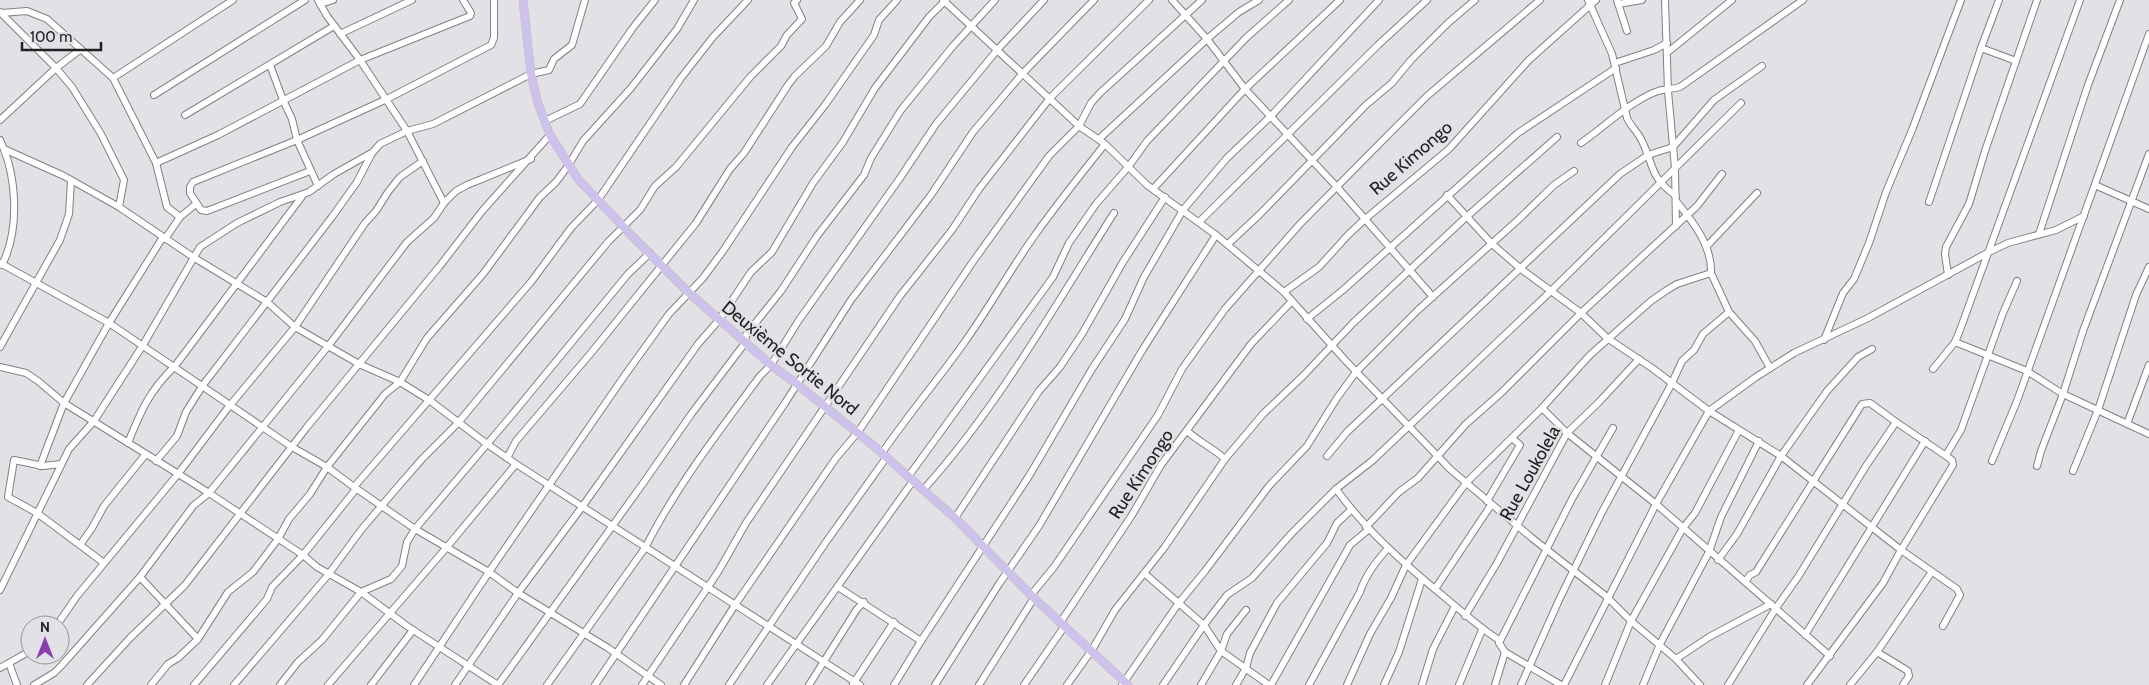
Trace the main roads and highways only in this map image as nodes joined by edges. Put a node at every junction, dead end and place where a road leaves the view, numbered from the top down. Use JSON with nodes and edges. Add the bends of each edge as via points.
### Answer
{"nodes":[{"id":1,"x":523,"y":0,"type":"edge"},
{"id":2,"x":1124,"y":684,"type":"edge"}],
"edges":[{"from":1,"to":2,"type":"main road","name":"Deuxième Sortie Nord","via":[[531,74],[538,104],[550,135],[568,166],[688,292],[771,365],[858,432],[955,518]]}]}
